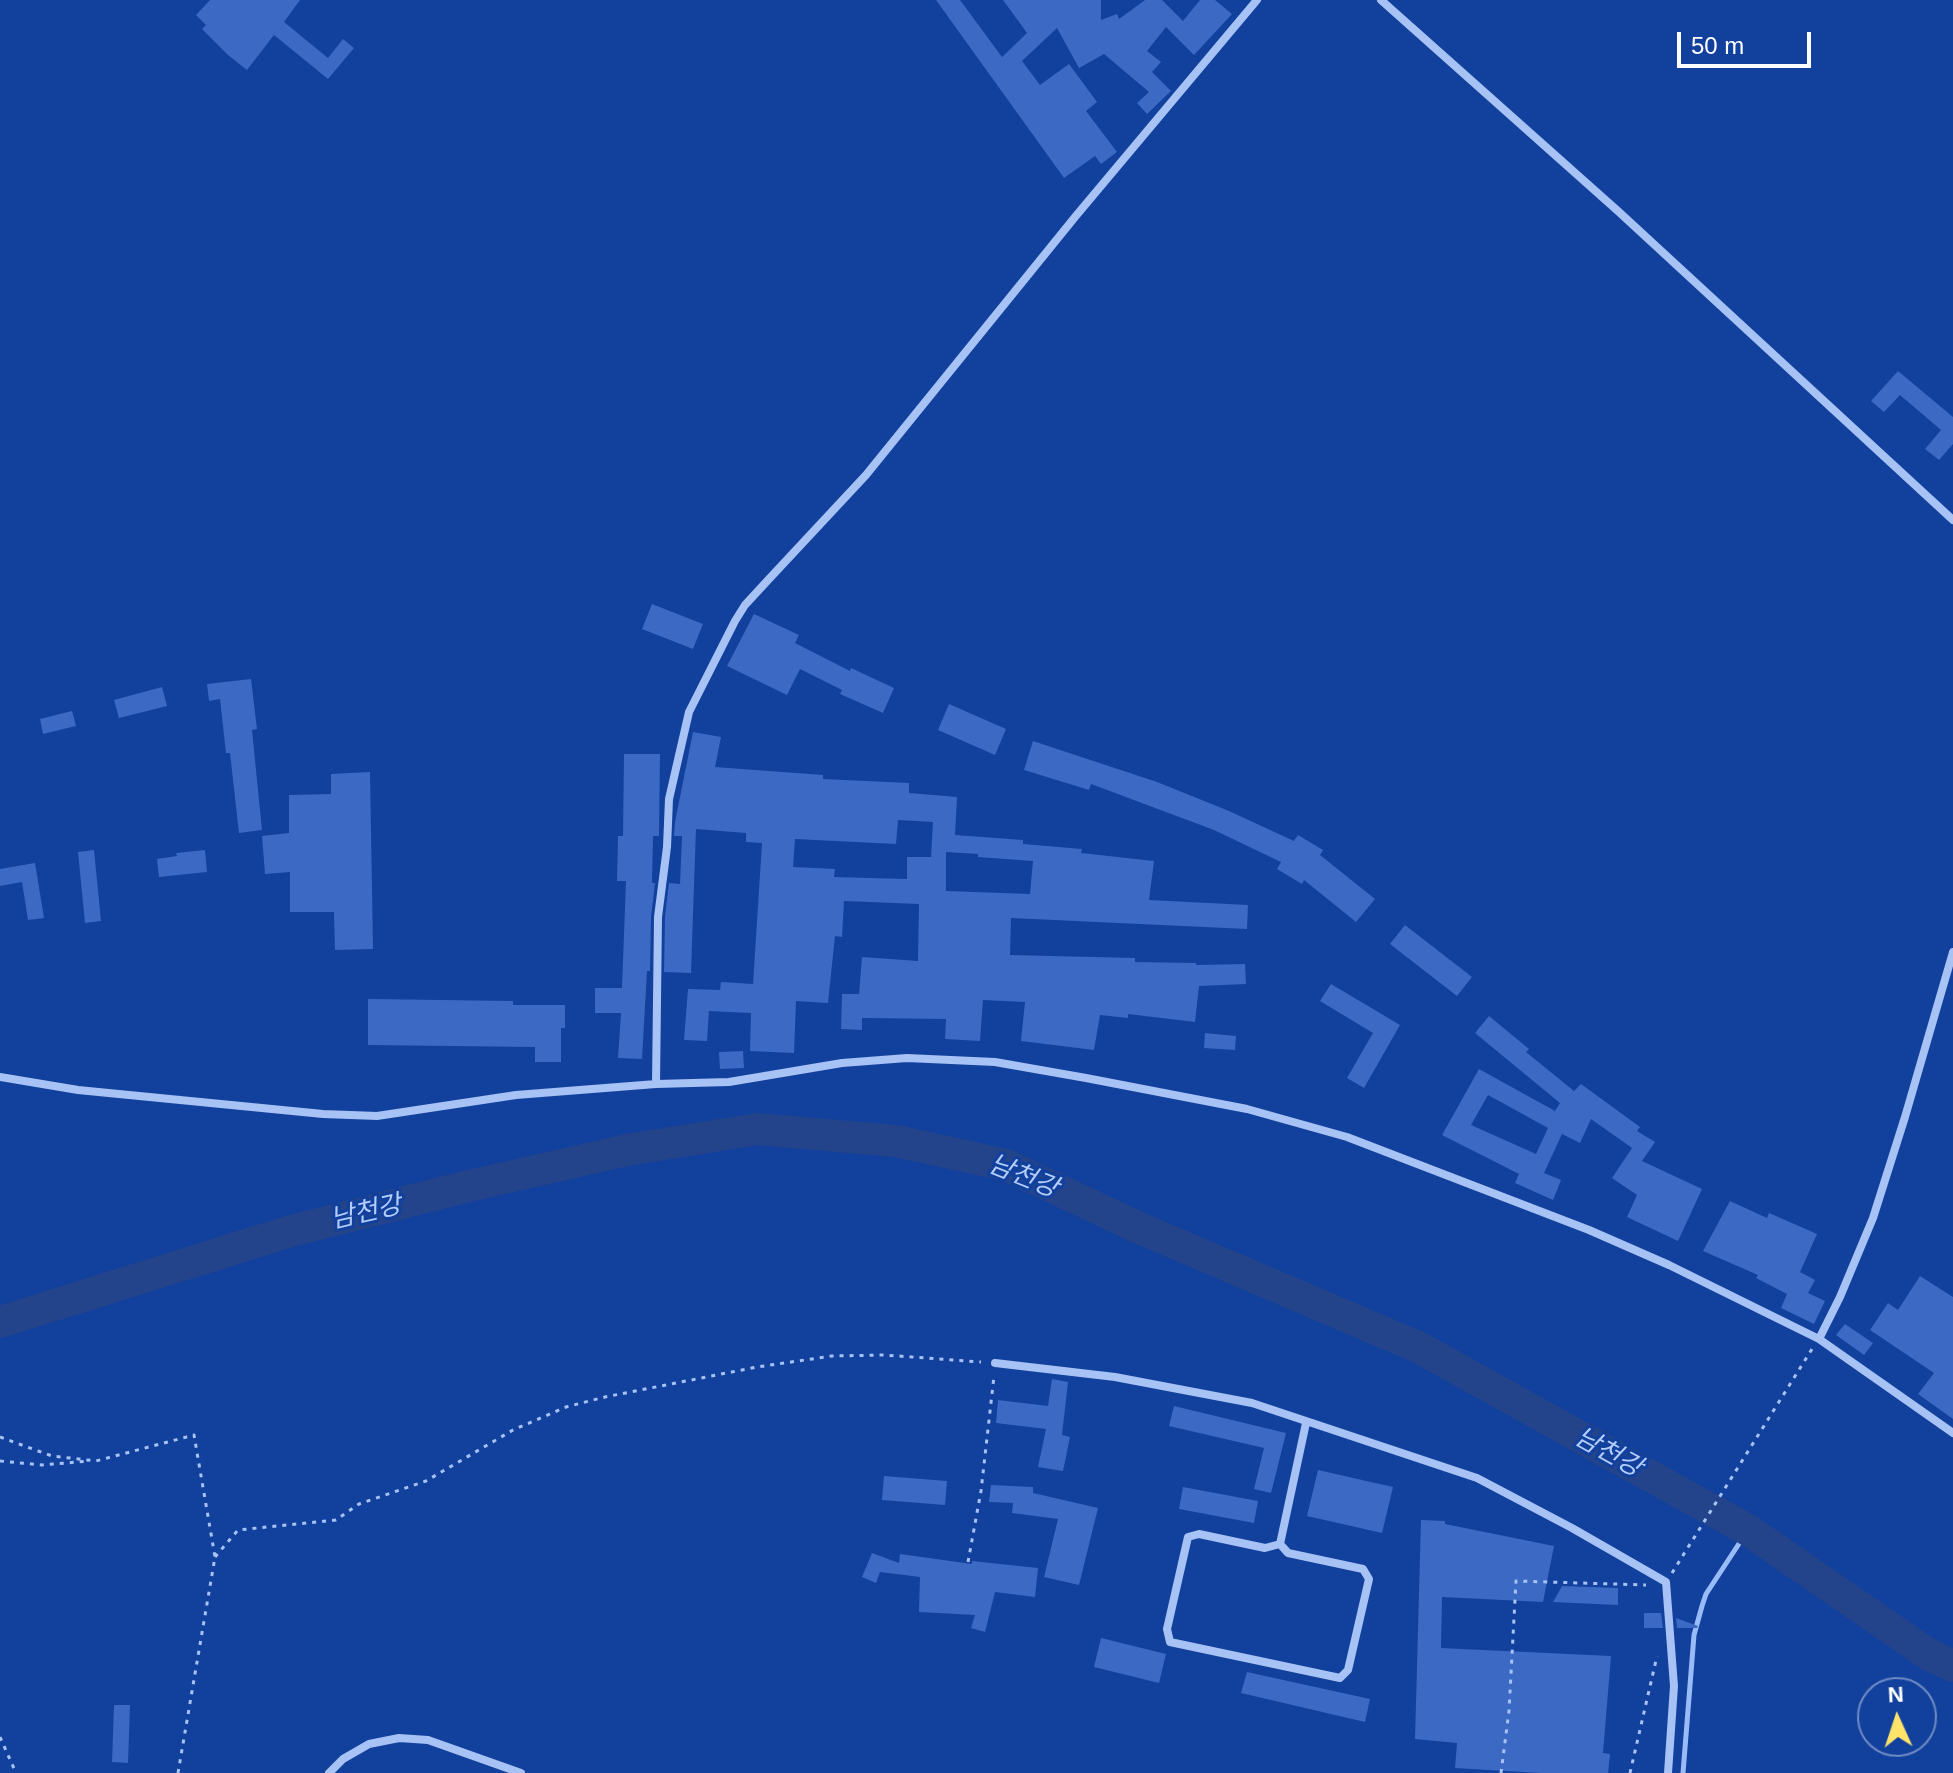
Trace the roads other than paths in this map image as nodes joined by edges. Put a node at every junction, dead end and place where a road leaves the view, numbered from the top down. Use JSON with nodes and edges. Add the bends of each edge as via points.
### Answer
{"nodes":[{"id":1,"x":1257,"y":0,"type":"edge"},
{"id":2,"x":1381,"y":0,"type":"edge"},
{"id":3,"x":1953,"y":520,"type":"edge"},
{"id":4,"x":1953,"y":952,"type":"edge"},
{"id":5,"x":0,"y":1077,"type":"edge"},
{"id":6,"x":656,"y":1084,"type":"junction"},
{"id":7,"x":1819,"y":1339,"type":"junction"},
{"id":8,"x":995,"y":1363,"type":"road end"},
{"id":9,"x":1306,"y":1423,"type":"junction"},
{"id":10,"x":1953,"y":1433,"type":"edge"},
{"id":11,"x":1280,"y":1544,"type":"junction"},
{"id":12,"x":329,"y":1773,"type":"edge"},
{"id":13,"x":521,"y":1773,"type":"edge"},
{"id":14,"x":1668,"y":1773,"type":"edge"}],
"edges":[{"from":1,"to":6,"type":"street","via":[[866,475],[735,621],[689,712],[669,799],[658,917]]},
{"from":2,"to":3,"type":"street"},
{"from":4,"to":7,"type":"street","via":[[1873,1218]]},
{"from":5,"to":6,"type":"street","via":[[78,1090],[377,1116],[516,1095]]},
{"from":6,"to":7,"type":"street","via":[[729,1082],[842,1063],[949,1059],[995,1062],[1247,1109],[1347,1137],[1589,1230]]},
{"from":7,"to":10,"type":"street"},
{"from":8,"to":9,"type":"street","via":[[1252,1403]]},
{"from":9,"to":11,"type":"street"},
{"from":9,"to":14,"type":"street","via":[[1477,1478],[1666,1582],[1674,1686]]},
{"from":11,"to":11,"type":"street","via":[[1288,1553],[1363,1569],[1369,1579],[1348,1670],[1340,1678],[1170,1642],[1167,1629],[1188,1537],[1199,1534],[1265,1548]]},
{"from":12,"to":13,"type":"street","via":[[369,1744],[399,1738],[428,1740]]}]}
